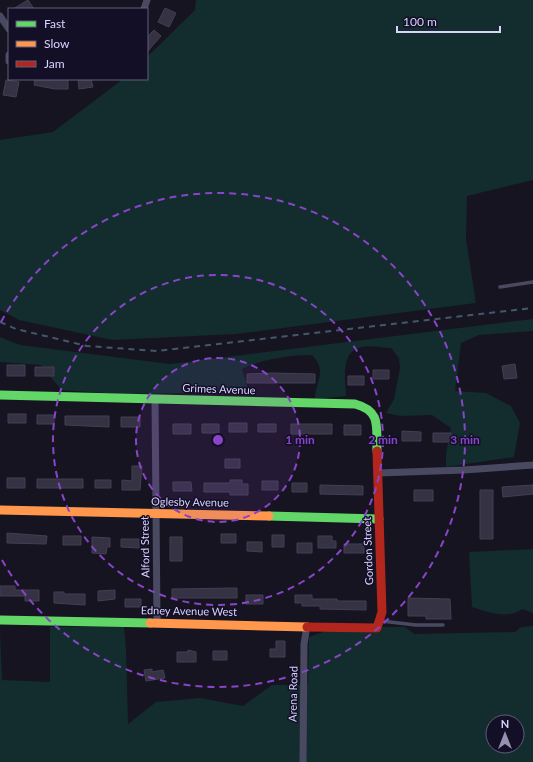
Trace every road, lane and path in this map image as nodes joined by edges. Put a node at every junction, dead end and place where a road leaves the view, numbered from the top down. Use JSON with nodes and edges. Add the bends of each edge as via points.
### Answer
{"nodes":[{"id":1,"x":0,"y":16,"type":"edge"},
{"id":2,"x":8,"y":28,"type":"edge"},
{"id":3,"x":533,"y":282,"type":"edge"},
{"id":4,"x":500,"y":286,"type":"dead end"},
{"id":5,"x":0,"y":395,"type":"edge"},
{"id":6,"x":155,"y":399,"type":"junction"},
{"id":7,"x":533,"y":465,"type":"edge"},
{"id":8,"x":378,"y":473,"type":"junction"},
{"id":9,"x":0,"y":510,"type":"edge"},
{"id":10,"x":156,"y":514,"type":"junction"},
{"id":11,"x":379,"y":519,"type":"junction"},
{"id":12,"x":0,"y":620,"type":"edge"},
{"id":13,"x":157,"y":622,"type":"junction"},
{"id":14,"x":378,"y":624,"type":"junction"},
{"id":15,"x":443,"y":625,"type":"dead end"},
{"id":16,"x":307,"y":626,"type":"junction"},
{"id":17,"x":303,"y":762,"type":"edge"}],
"edges":[{"from":1,"to":2,"type":"street"},
{"from":3,"to":4,"type":"lane"},
{"from":5,"to":6,"type":"street","name":"Grimes Avenue"},
{"from":6,"to":8,"type":"street","name":"Grimes Avenue","via":[[365,406],[372,411],[376,421]]},
{"from":6,"to":10,"type":"street","name":"Alford Street"},
{"from":7,"to":8,"type":"street"},
{"from":8,"to":11,"type":"street","name":"Gordon Street"},
{"from":9,"to":10,"type":"street","name":"Oglesby Avenue"},
{"from":10,"to":11,"type":"street","name":"Oglesby Avenue"},
{"from":10,"to":13,"type":"street","name":"Alford Street"},
{"from":11,"to":14,"type":"street","name":"Gordon Street","via":[[382,612]]},
{"from":12,"to":13,"type":"street","name":"Edney Avenue West"},
{"from":13,"to":16,"type":"street","name":"Edney Avenue West"},
{"from":14,"to":15,"type":"lane"},
{"from":14,"to":16,"type":"street","name":"Edney Avenue West"},
{"from":16,"to":17,"type":"street","name":"Arena Road","via":[[304,644]]}]}
